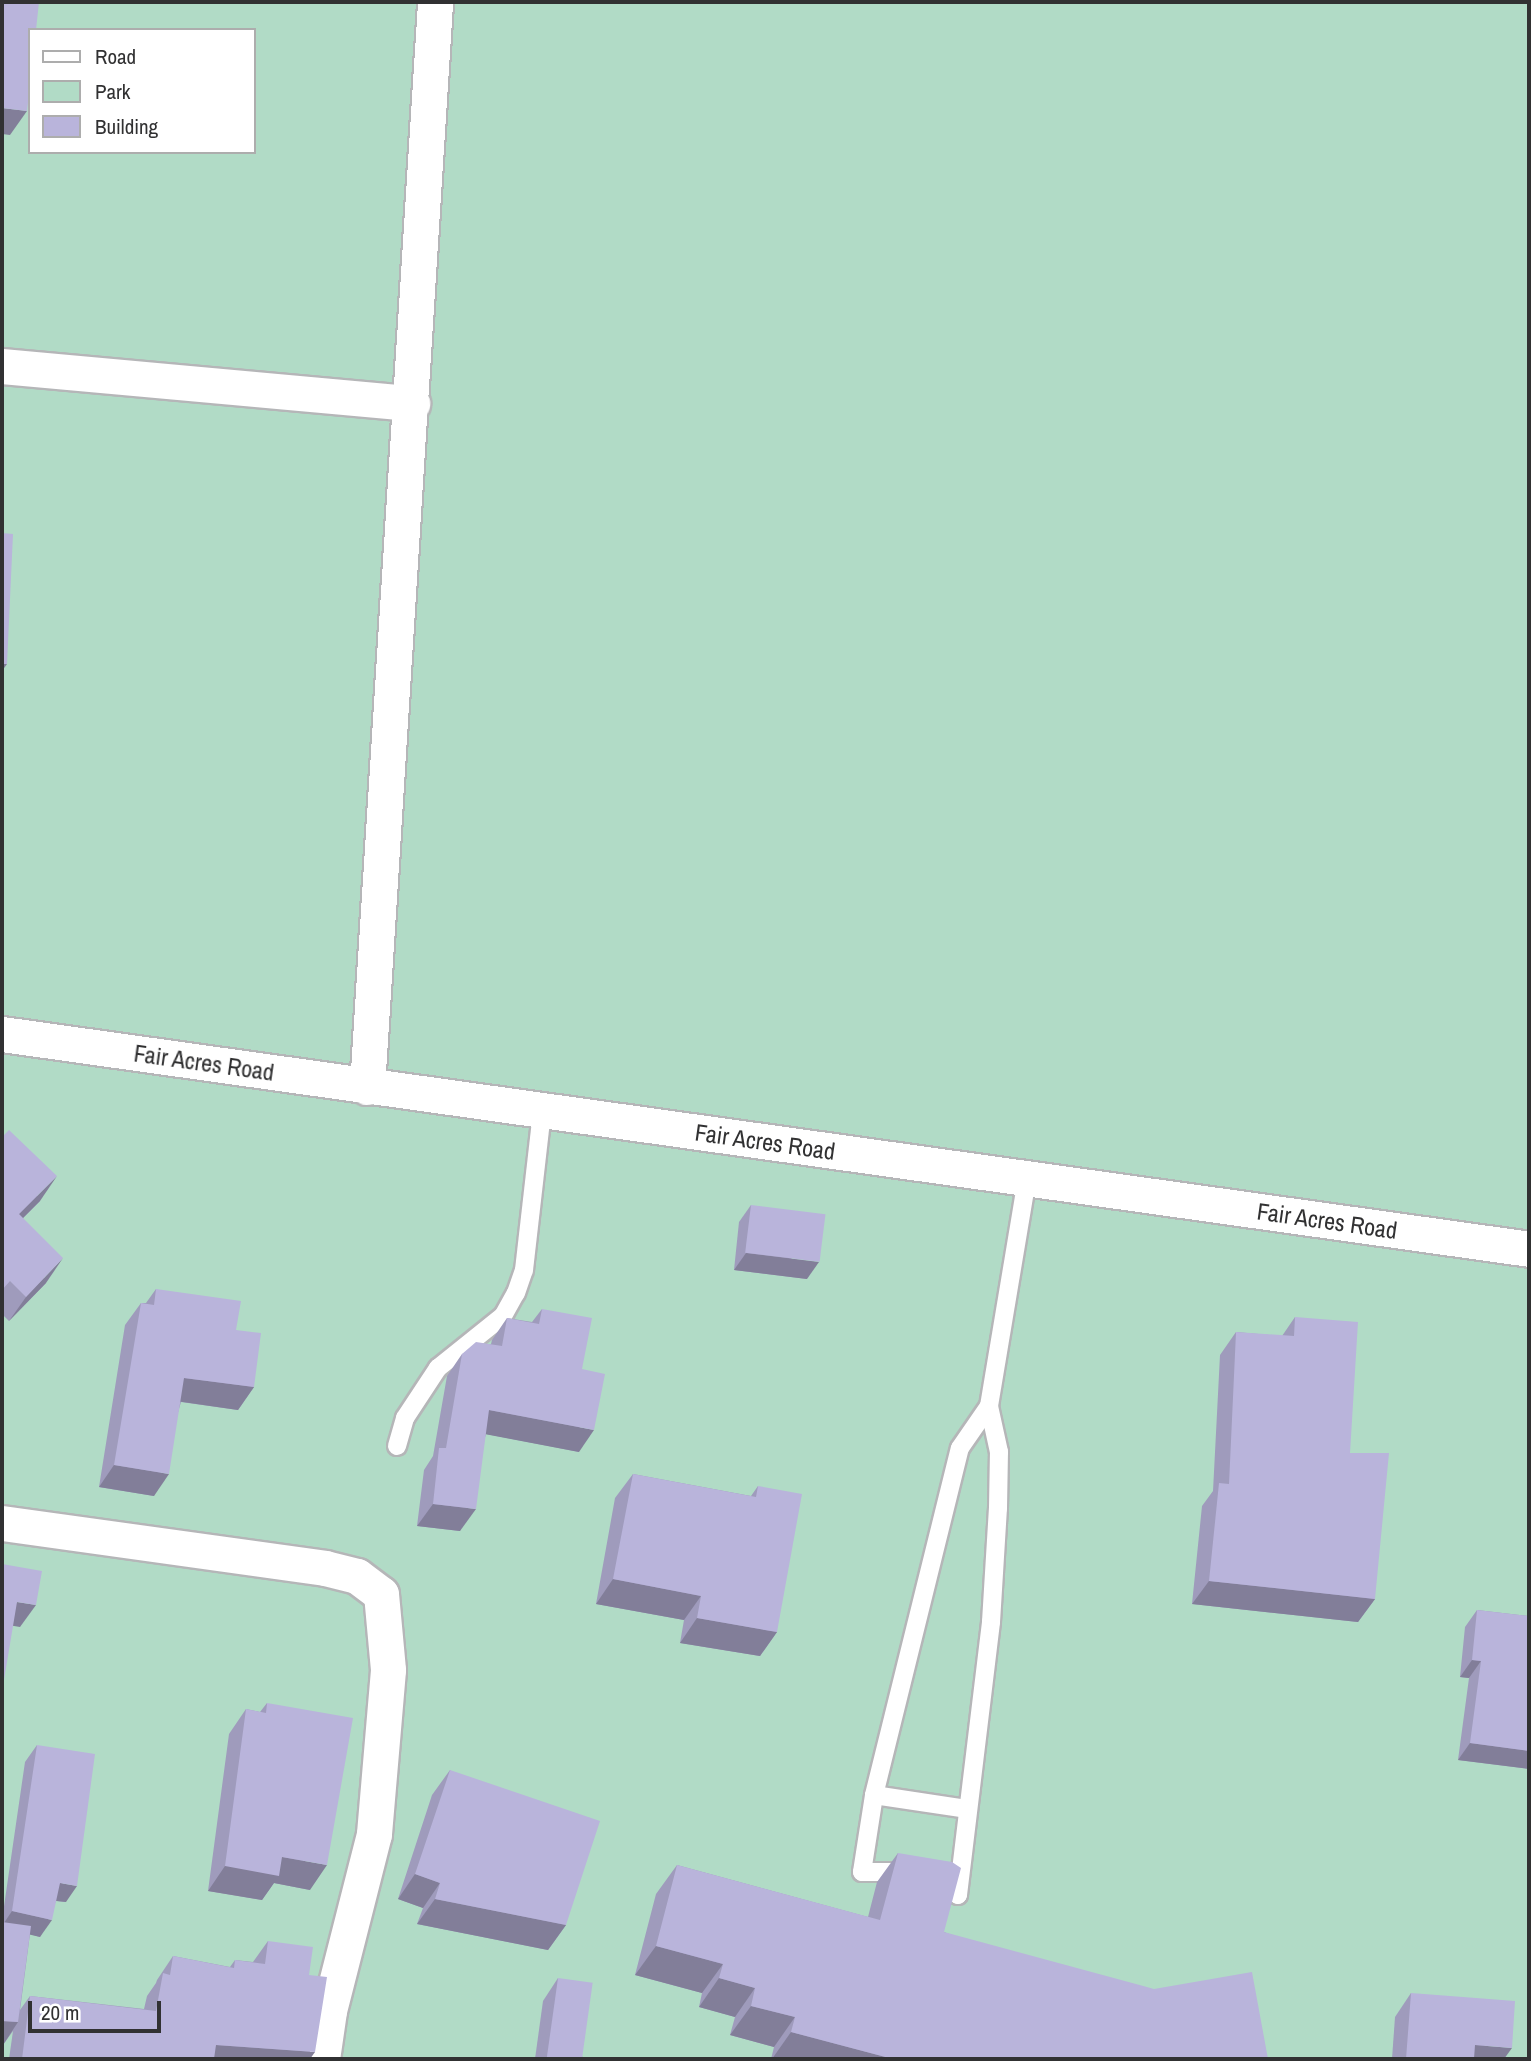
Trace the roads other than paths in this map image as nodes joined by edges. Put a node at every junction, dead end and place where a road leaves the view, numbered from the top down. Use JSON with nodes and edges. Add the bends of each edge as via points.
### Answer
{"nodes":[{"id":1,"x":435,"y":2,"type":"edge"},
{"id":2,"x":2,"y":366,"type":"edge"},
{"id":3,"x":412,"y":403,"type":"junction"},
{"id":4,"x":2,"y":1034,"type":"edge"},
{"id":5,"x":367,"y":1087,"type":"junction"},
{"id":6,"x":542,"y":1111,"type":"junction"},
{"id":7,"x":1027,"y":1179,"type":"junction"},
{"id":8,"x":1529,"y":1249,"type":"edge"},
{"id":9,"x":989,"y":1406,"type":"junction"},
{"id":10,"x":397,"y":1446,"type":"dead end"},
{"id":11,"x":2,"y":1523,"type":"edge"},
{"id":12,"x":874,"y":1796,"type":"junction"},
{"id":13,"x":968,"y":1809,"type":"junction"},
{"id":14,"x":322,"y":2059,"type":"edge"}],
"edges":[{"from":1,"to":3,"type":"street"},
{"from":2,"to":3,"type":"street"},
{"from":3,"to":5,"type":"street"},
{"from":4,"to":5,"type":"street","name":"Fair Acres Road"},
{"from":5,"to":6,"type":"street","name":"Fair Acres Road"},
{"from":6,"to":7,"type":"street","name":"Fair Acres Road"},
{"from":6,"to":10,"type":"lane","via":[[524,1270],[516,1293],[503,1316],[438,1368],[405,1418]]},
{"from":7,"to":8,"type":"street","name":"Fair Acres Road"},
{"from":7,"to":9,"type":"lane"},
{"from":9,"to":12,"type":"lane","via":[[960,1448]]},
{"from":9,"to":13,"type":"lane","via":[[999,1452],[998,1508],[991,1622]]},
{"from":11,"to":14,"type":"street","via":[[325,1568],[357,1576],[381,1594],[388,1670],[374,1834],[328,2011]]},
{"from":12,"to":13,"type":"lane"},
{"from":12,"to":13,"type":"lane","via":[[862,1872],[901,1869],[931,1878],[958,1895]]}]}
